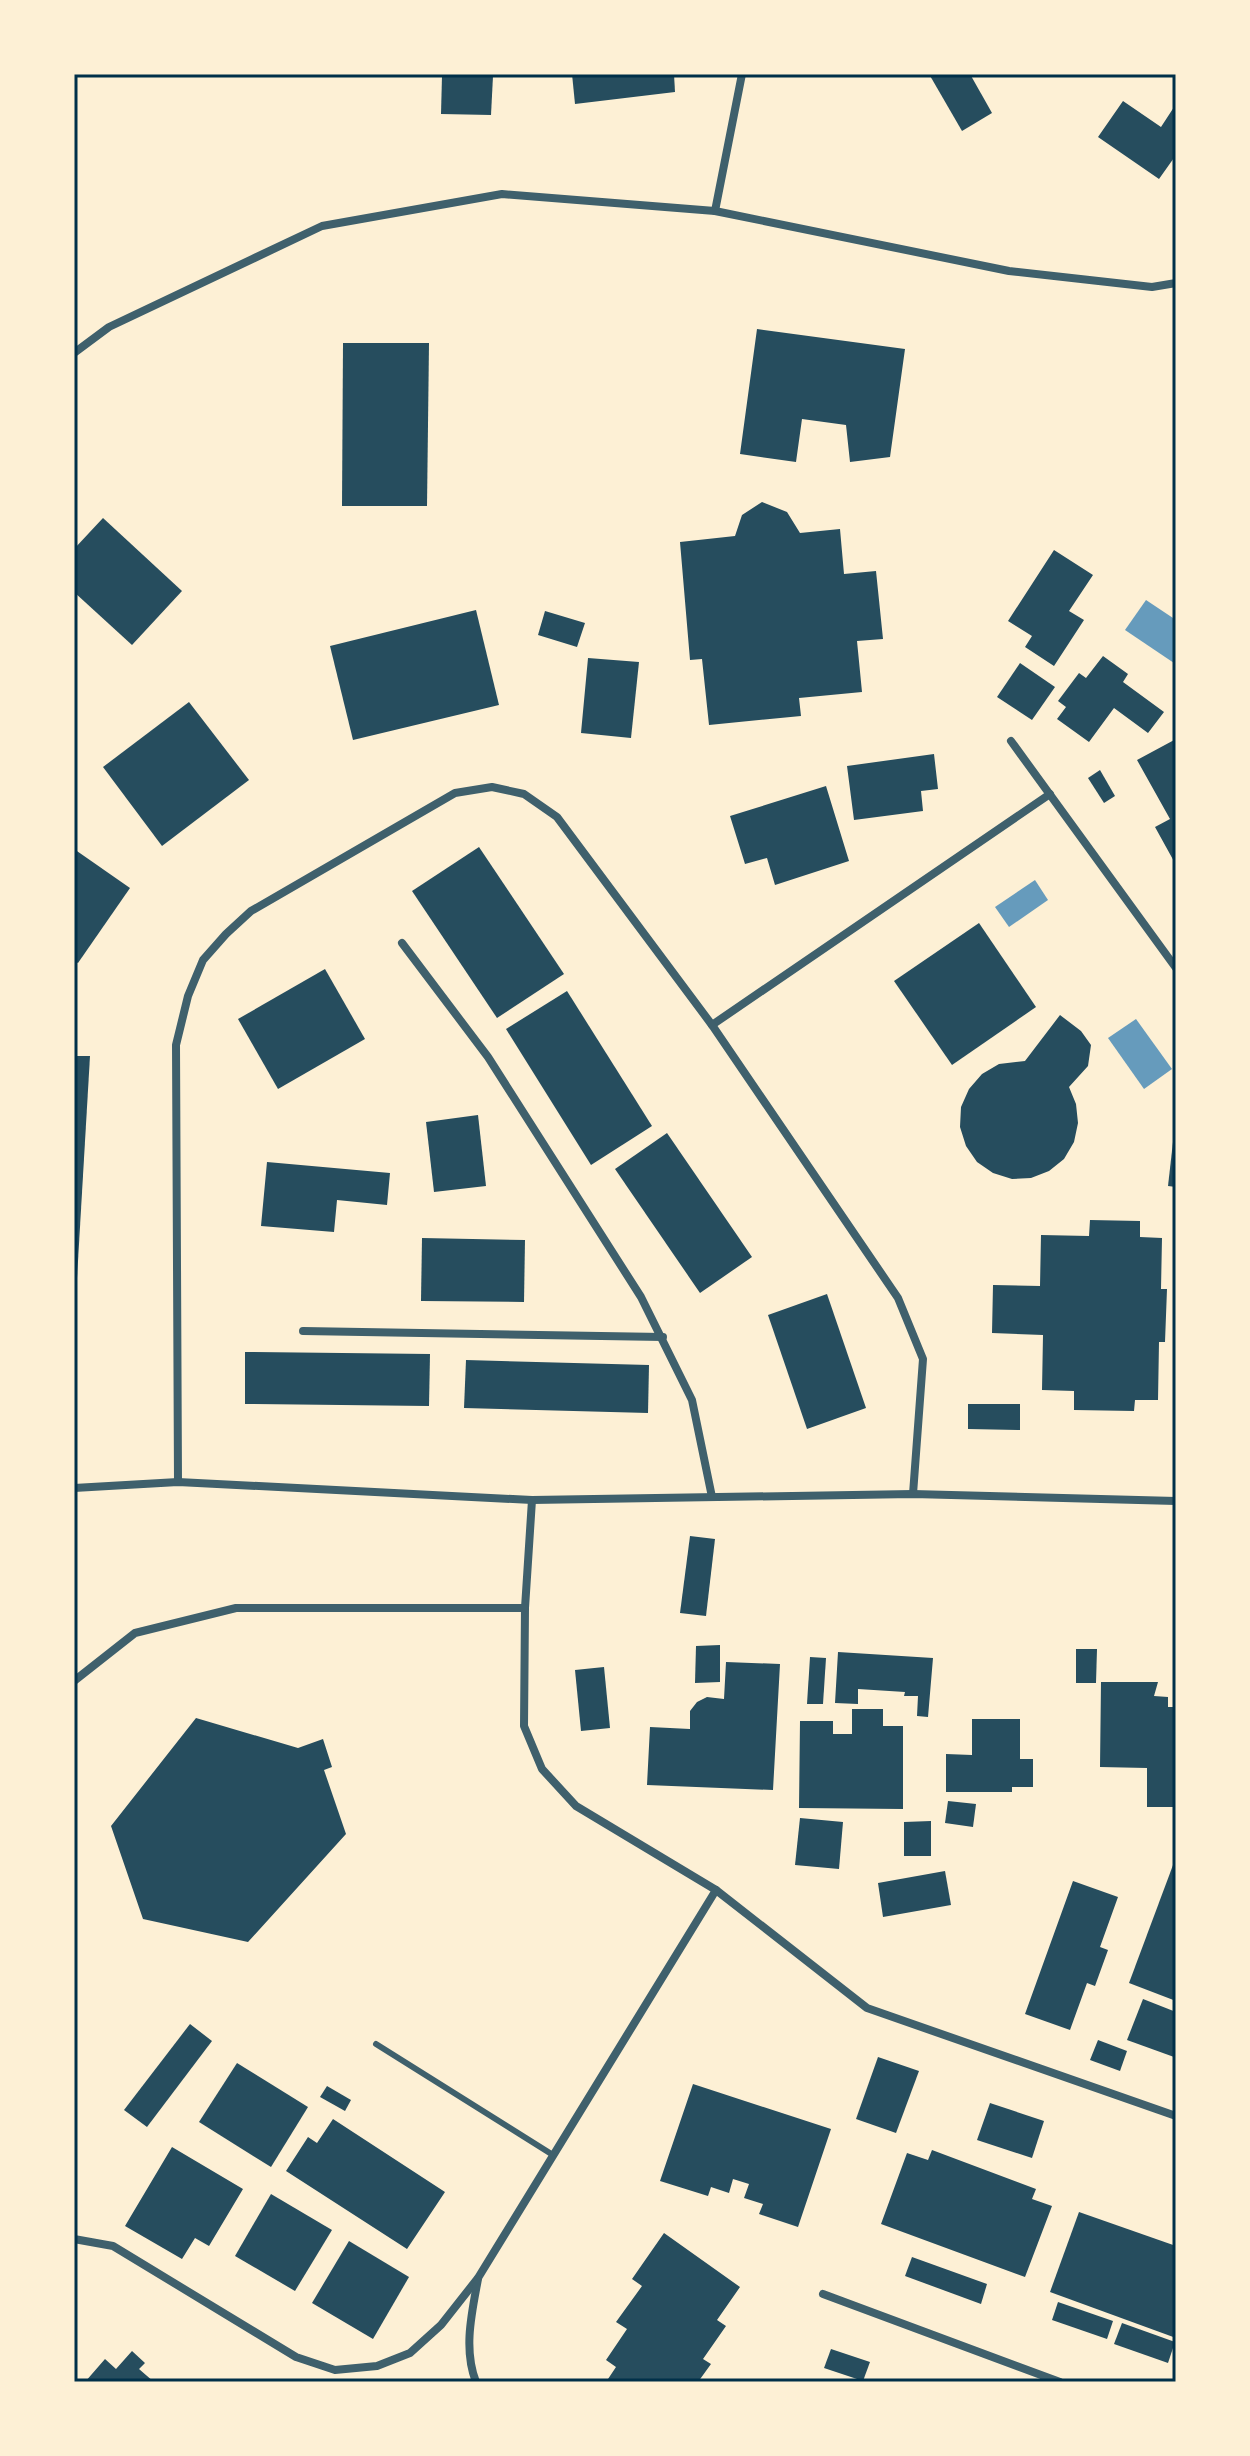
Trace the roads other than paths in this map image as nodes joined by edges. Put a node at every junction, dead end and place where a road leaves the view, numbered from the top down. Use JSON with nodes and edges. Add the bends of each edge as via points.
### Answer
{"nodes":[{"id":1,"x":742,"y":74,"type":"edge"},
{"id":2,"x":715,"y":211,"type":"junction"},
{"id":3,"x":1176,"y":283,"type":"edge"},
{"id":4,"x":74,"y":353,"type":"edge"},
{"id":5,"x":1011,"y":741,"type":"dead end"},
{"id":6,"x":1050,"y":794,"type":"junction"},
{"id":7,"x":402,"y":943,"type":"dead end"},
{"id":8,"x":1176,"y":968,"type":"edge"},
{"id":9,"x":712,"y":1025,"type":"junction"},
{"id":10,"x":303,"y":1331,"type":"dead end"},
{"id":11,"x":663,"y":1337,"type":"junction"},
{"id":12,"x":178,"y":1482,"type":"junction"},
{"id":13,"x":74,"y":1488,"type":"edge"},
{"id":14,"x":913,"y":1494,"type":"junction"},
{"id":15,"x":712,"y":1497,"type":"junction"},
{"id":16,"x":532,"y":1500,"type":"junction"},
{"id":17,"x":1176,"y":1501,"type":"edge"},
{"id":18,"x":525,"y":1608,"type":"junction"},
{"id":19,"x":74,"y":1681,"type":"edge"},
{"id":20,"x":716,"y":1890,"type":"junction"},
{"id":21,"x":376,"y":2044,"type":"dead end"},
{"id":22,"x":1176,"y":2116,"type":"edge"},
{"id":23,"x":553,"y":2155,"type":"junction"},
{"id":24,"x":74,"y":2238,"type":"edge"},
{"id":25,"x":478,"y":2278,"type":"junction"},
{"id":26,"x":823,"y":2294,"type":"dead end"},
{"id":27,"x":476,"y":2382,"type":"edge"},
{"id":28,"x":1060,"y":2382,"type":"edge"}],
"edges":[{"from":1,"to":2,"type":"street"},
{"from":2,"to":3,"type":"street","via":[[1009,271],[1152,287]]},
{"from":2,"to":4,"type":"street","via":[[502,194],[322,226],[109,327]]},
{"from":5,"to":6,"type":"street"},
{"from":6,"to":8,"type":"street"},
{"from":6,"to":9,"type":"street"},
{"from":7,"to":11,"type":"street","via":[[488,1057]]},
{"from":9,"to":12,"type":"street","via":[[557,817],[524,794],[492,787],[455,793],[251,911],[203,960],[176,1045]]},
{"from":9,"to":14,"type":"street","via":[[898,1298],[916,1336],[923,1359]]},
{"from":10,"to":11,"type":"street"},
{"from":11,"to":15,"type":"street","via":[[692,1400]]},
{"from":12,"to":13,"type":"street"},
{"from":12,"to":16,"type":"street"},
{"from":14,"to":15,"type":"street"},
{"from":14,"to":17,"type":"street"},
{"from":15,"to":16,"type":"street"},
{"from":16,"to":18,"type":"street"},
{"from":18,"to":19,"type":"street","via":[[236,1608],[135,1633]]},
{"from":18,"to":20,"type":"street","via":[[524,1726],[542,1769],[576,1806]]},
{"from":20,"to":22,"type":"street","via":[[867,2008]]},
{"from":20,"to":23,"type":"street"},
{"from":21,"to":23,"type":"lane"},
{"from":23,"to":25,"type":"street"},
{"from":24,"to":25,"type":"street","via":[[113,2246],[296,2357],[335,2370],[377,2366],[410,2353],[441,2325]]},
{"from":25,"to":27,"type":"street","via":[[470,2323],[470,2367]]},
{"from":26,"to":28,"type":"street"}]}
